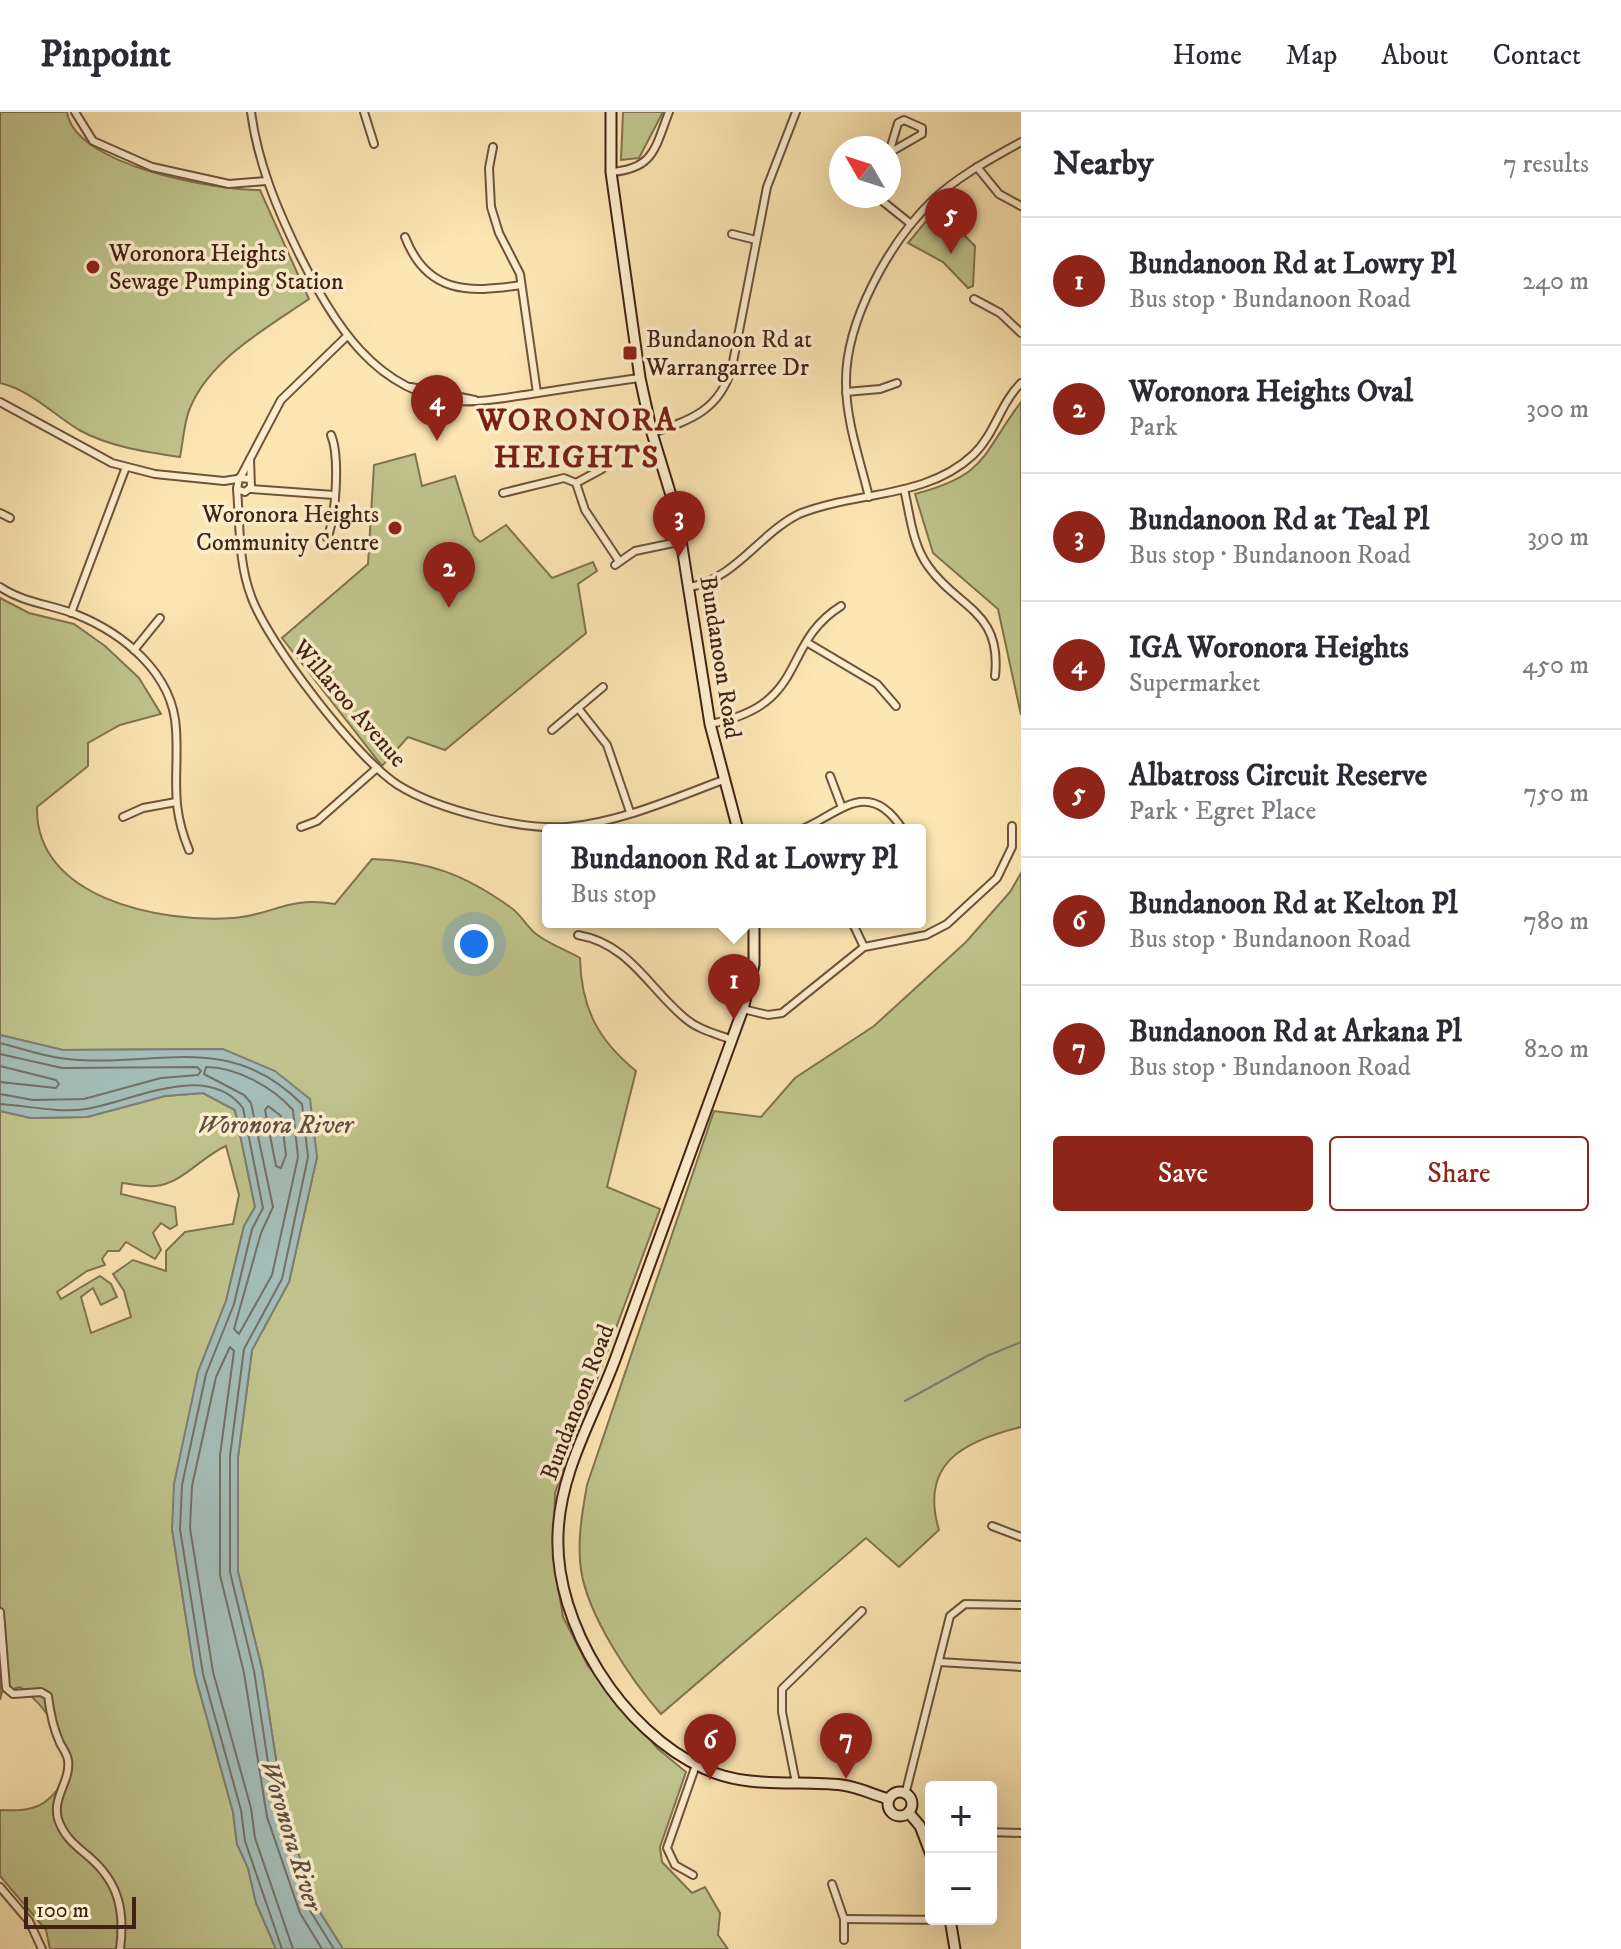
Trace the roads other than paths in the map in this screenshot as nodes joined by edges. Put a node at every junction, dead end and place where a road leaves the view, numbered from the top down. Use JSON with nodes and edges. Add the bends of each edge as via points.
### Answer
{"nodes":[{"id":1,"x":75,"y":112,"type":"edge"},
{"id":2,"x":251,"y":112,"type":"edge"},
{"id":3,"x":364,"y":112,"type":"edge"},
{"id":4,"x":611,"y":112,"type":"edge"},
{"id":5,"x":669,"y":112,"type":"edge"},
{"id":6,"x":796,"y":112,"type":"edge"},
{"id":7,"x":919,"y":126,"type":"joint"},
{"id":8,"x":1021,"y":142,"type":"edge"},
{"id":9,"x":374,"y":144,"type":"dead end"},
{"id":10,"x":493,"y":147,"type":"dead end"},
{"id":11,"x":977,"y":167,"type":"junction"},
{"id":12,"x":611,"y":172,"type":"junction"},
{"id":13,"x":266,"y":181,"type":"junction"},
{"id":14,"x":1021,"y":206,"type":"edge"},
{"id":15,"x":891,"y":208,"type":"edge"},
{"id":16,"x":911,"y":224,"type":"junction"},
{"id":17,"x":732,"y":234,"type":"dead end"},
{"id":18,"x":405,"y":237,"type":"dead end"},
{"id":19,"x":756,"y":240,"type":"junction"},
{"id":20,"x":521,"y":285,"type":"junction"},
{"id":21,"x":974,"y":299,"type":"dead end"},
{"id":22,"x":1021,"y":333,"type":"edge"},
{"id":23,"x":346,"y":337,"type":"junction"},
{"id":24,"x":640,"y":378,"type":"junction"},
{"id":25,"x":897,"y":383,"type":"dead end"},
{"id":26,"x":1021,"y":383,"type":"edge"},
{"id":27,"x":846,"y":392,"type":"junction"},
{"id":28,"x":537,"y":393,"type":"junction"},
{"id":29,"x":0,"y":402,"type":"edge"},
{"id":30,"x":652,"y":433,"type":"junction"},
{"id":31,"x":331,"y":435,"type":"dead end"},
{"id":32,"x":250,"y":459,"type":"junction"},
{"id":33,"x":126,"y":467,"type":"junction"},
{"id":34,"x":602,"y":469,"type":"dead end"},
{"id":35,"x":239,"y":478,"type":"junction"},
{"id":36,"x":224,"y":481,"type":"junction"},
{"id":37,"x":576,"y":483,"type":"junction"},
{"id":38,"x":250,"y":485,"type":"junction"},
{"id":39,"x":237,"y":488,"type":"junction"},
{"id":40,"x":904,"y":489,"type":"junction"},
{"id":41,"x":503,"y":493,"type":"dead end"},
{"id":42,"x":334,"y":495,"type":"junction"},
{"id":43,"x":869,"y":497,"type":"junction"},
{"id":44,"x":240,"y":504,"type":"junction"},
{"id":45,"x":0,"y":514,"type":"edge"},
{"id":46,"x":10,"y":518,"type":"dead end"},
{"id":47,"x":327,"y":538,"type":"dead end"},
{"id":48,"x":683,"y":541,"type":"junction"},
{"id":49,"x":0,"y":587,"type":"edge"},
{"id":50,"x":690,"y":587,"type":"junction"},
{"id":51,"x":841,"y":606,"type":"dead end"},
{"id":52,"x":71,"y":613,"type":"junction"},
{"id":53,"x":160,"y":618,"type":"dead end"},
{"id":54,"x":808,"y":643,"type":"junction"},
{"id":55,"x":134,"y":650,"type":"junction"},
{"id":56,"x":995,"y":676,"type":"dead end"},
{"id":57,"x":603,"y":687,"type":"dead end"},
{"id":58,"x":896,"y":706,"type":"dead end"},
{"id":59,"x":578,"y":708,"type":"junction"},
{"id":60,"x":710,"y":724,"type":"junction"},
{"id":61,"x":552,"y":730,"type":"dead end"},
{"id":62,"x":377,"y":768,"type":"junction"},
{"id":63,"x":830,"y":776,"type":"dead end"},
{"id":64,"x":723,"y":780,"type":"junction"},
{"id":65,"x":176,"y":802,"type":"junction"},
{"id":66,"x":841,"y":805,"type":"junction"},
{"id":67,"x":630,"y":812,"type":"junction"},
{"id":68,"x":123,"y":817,"type":"dead end"},
{"id":69,"x":585,"y":824,"type":"edge"},
{"id":70,"x":736,"y":824,"type":"edge"},
{"id":71,"x":810,"y":824,"type":"edge"},
{"id":72,"x":896,"y":824,"type":"edge"},
{"id":73,"x":542,"y":825,"type":"edge"},
{"id":74,"x":1012,"y":826,"type":"dead end"},
{"id":75,"x":301,"y":827,"type":"dead end"},
{"id":76,"x":189,"y":850,"type":"dead end"},
{"id":77,"x":754,"y":928,"type":"edge"},
{"id":78,"x":855,"y":928,"type":"edge"},
{"id":79,"x":578,"y":935,"type":"dead end"},
{"id":80,"x":864,"y":947,"type":"junction"},
{"id":81,"x":743,"y":1009,"type":"junction"},
{"id":82,"x":732,"y":1040,"type":"junction"},
{"id":83,"x":992,"y":1526,"type":"dead end"},
{"id":84,"x":1021,"y":1537,"type":"edge"},
{"id":85,"x":1021,"y":1605,"type":"edge"},
{"id":86,"x":862,"y":1611,"type":"dead end"},
{"id":87,"x":0,"y":1612,"type":"edge"},
{"id":88,"x":939,"y":1662,"type":"junction"},
{"id":89,"x":1021,"y":1667,"type":"edge"},
{"id":90,"x":696,"y":1765,"type":"junction"},
{"id":91,"x":796,"y":1783,"type":"junction"},
{"id":92,"x":905,"y":1795,"type":"junction"},
{"id":93,"x":889,"y":1799,"type":"junction"},
{"id":94,"x":909,"y":1813,"type":"junction"},
{"id":95,"x":925,"y":1830,"type":"edge"},
{"id":96,"x":997,"y":1832,"type":"edge"},
{"id":97,"x":1021,"y":1833,"type":"edge"},
{"id":98,"x":693,"y":1875,"type":"dead end"},
{"id":99,"x":832,"y":1884,"type":"dead end"},
{"id":100,"x":0,"y":1887,"type":"edge"},
{"id":101,"x":844,"y":1919,"type":"junction"},
{"id":102,"x":925,"y":1920,"type":"edge"},
{"id":103,"x":951,"y":1925,"type":"edge"},
{"id":104,"x":844,"y":1940,"type":"dead end"},
{"id":105,"x":42,"y":1949,"type":"edge"},
{"id":106,"x":120,"y":1949,"type":"edge"},
{"id":107,"x":955,"y":1949,"type":"edge"}],
"edges":[{"from":1,"to":13,"type":"street","via":[[93,141],[152,167],[229,184]]},
{"from":2,"to":13,"type":"street"},
{"from":3,"to":9,"type":"street"},
{"from":4,"to":12,"type":"street","name":"Bundanoon Road"},
{"from":5,"to":12,"type":"street","via":[[650,158],[637,168]]},
{"from":6,"to":19,"type":"street","via":[[771,171]]},
{"from":7,"to":7,"type":"street","via":[[919,137],[889,153],[900,121]]},
{"from":8,"to":11,"type":"street"},
{"from":10,"to":20,"type":"street","via":[[491,207]]},
{"from":11,"to":14,"type":"street","via":[[999,194]]},
{"from":11,"to":16,"type":"street"},
{"from":12,"to":24,"type":"street","name":"Bundanoon Road"},
{"from":13,"to":23,"type":"street","via":[[322,299]]},
{"from":15,"to":16,"type":"street"},
{"from":16,"to":27,"type":"street","via":[[859,314],[850,341]]},
{"from":17,"to":19,"type":"street"},
{"from":18,"to":20,"type":"street","via":[[423,267],[446,283],[478,291]]},
{"from":19,"to":30,"type":"street","via":[[724,391],[698,416]]},
{"from":20,"to":28,"type":"street"},
{"from":21,"to":22,"type":"street"},
{"from":23,"to":28,"type":"street","via":[[379,369],[411,387],[475,400]]},
{"from":23,"to":32,"type":"street","via":[[289,390]]},
{"from":24,"to":28,"type":"street"},
{"from":24,"to":30,"type":"street","name":"Bundanoon Road"},
{"from":25,"to":27,"type":"street"},
{"from":26,"to":40,"type":"street","via":[[970,458],[938,479]]},
{"from":27,"to":43,"type":"street"},
{"from":29,"to":33,"type":"street","via":[[84,450]]},
{"from":30,"to":48,"type":"street","name":"Bundanoon Road"},
{"from":31,"to":42,"type":"street"},
{"from":32,"to":35,"type":"street"},
{"from":32,"to":38,"type":"street"},
{"from":33,"to":36,"type":"street"},
{"from":33,"to":52,"type":"street"},
{"from":34,"to":37,"type":"street"},
{"from":35,"to":36,"type":"street"},
{"from":35,"to":38,"type":"street"},
{"from":35,"to":39,"type":"street","name":"Willaroo Avenue"},
{"from":36,"to":39,"type":"street"},
{"from":37,"to":41,"type":"street","via":[[564,478]]},
{"from":37,"to":48,"type":"street","via":[[585,510],[617,563],[642,548]]},
{"from":38,"to":39,"type":"street"},
{"from":38,"to":42,"type":"street"},
{"from":38,"to":44,"type":"street"},
{"from":39,"to":44,"type":"street","name":"Willaroo Avenue"},
{"from":40,"to":43,"type":"street"},
{"from":40,"to":56,"type":"street","via":[[926,564],[988,626],[997,658]]},
{"from":42,"to":47,"type":"street"},
{"from":43,"to":50,"type":"street","via":[[793,517],[723,575]]},
{"from":44,"to":62,"type":"street","name":"Willaroo Avenue","via":[[243,568],[266,630]]},
{"from":45,"to":46,"type":"street"},
{"from":48,"to":50,"type":"street","name":"Bundanoon Road"},
{"from":49,"to":52,"type":"street","via":[[22,600]]},
{"from":50,"to":60,"type":"street","name":"Bundanoon Road"},
{"from":51,"to":54,"type":"street","via":[[821,622]]},
{"from":52,"to":55,"type":"street"},
{"from":53,"to":55,"type":"street"},
{"from":54,"to":58,"type":"street","via":[[884,689]]},
{"from":54,"to":60,"type":"street","via":[[766,704],[745,716]]},
{"from":55,"to":65,"type":"street","via":[[158,676],[173,708]]},
{"from":57,"to":59,"type":"street"},
{"from":59,"to":61,"type":"street"},
{"from":59,"to":67,"type":"street","via":[[604,739]]},
{"from":60,"to":64,"type":"street","name":"Bundanoon Road"},
{"from":62,"to":73,"type":"street","name":"Willaroo Avenue","via":[[415,793],[512,824]]},
{"from":62,"to":75,"type":"street","via":[[317,821]]},
{"from":63,"to":66,"type":"street"},
{"from":64,"to":67,"type":"street","name":"Willaroo Avenue"},
{"from":64,"to":70,"type":"street","name":"Bundanoon Road"},
{"from":65,"to":68,"type":"street"},
{"from":65,"to":76,"type":"street"},
{"from":66,"to":71,"type":"street"},
{"from":66,"to":72,"type":"street","via":[[877,806]]},
{"from":67,"to":69,"type":"street","name":"Willaroo Avenue"},
{"from":74,"to":80,"type":"street","via":[[1012,847],[997,878],[947,924],[916,938]]},
{"from":77,"to":81,"type":"street","name":"Bundanoon Road","via":[[754,965]]},
{"from":78,"to":80,"type":"street"},
{"from":79,"to":82,"type":"street","via":[[599,941],[634,963],[694,1025]]},
{"from":80,"to":81,"type":"street","via":[[782,1013],[760,1015]]},
{"from":81,"to":82,"type":"street","name":"Bundanoon Road"},
{"from":82,"to":90,"type":"street","name":"Bundanoon Road","via":[[611,1372],[571,1465],[557,1537],[566,1601],[592,1660],[645,1726]]},
{"from":83,"to":84,"type":"street"},
{"from":85,"to":88,"type":"street","via":[[958,1606],[950,1616]]},
{"from":86,"to":91,"type":"street","via":[[782,1689]]},
{"from":87,"to":106,"type":"street","via":[[6,1688],[13,1694],[48,1696],[68,1758],[56,1803],[58,1819],[66,1838],[106,1872],[116,1889],[124,1917]]},
{"from":88,"to":89,"type":"street"},
{"from":88,"to":92,"type":"street"},
{"from":90,"to":91,"type":"street","name":"Bundanoon Road","via":[[742,1780]]},
{"from":90,"to":98,"type":"street","via":[[667,1848],[675,1865]]},
{"from":91,"to":93,"type":"street","name":"Bundanoon Road","via":[[846,1785]]},
{"from":92,"to":93,"type":"street","via":[[895,1792]]},
{"from":92,"to":94,"type":"street","via":[[912,1801]]},
{"from":93,"to":94,"type":"street","via":[[897,1813]]},
{"from":94,"to":95,"type":"street"},
{"from":96,"to":97,"type":"street"},
{"from":99,"to":101,"type":"street"},
{"from":100,"to":105,"type":"street","via":[[29,1921]]},
{"from":101,"to":102,"type":"street"},
{"from":101,"to":104,"type":"street"},
{"from":103,"to":107,"type":"street"}]}
